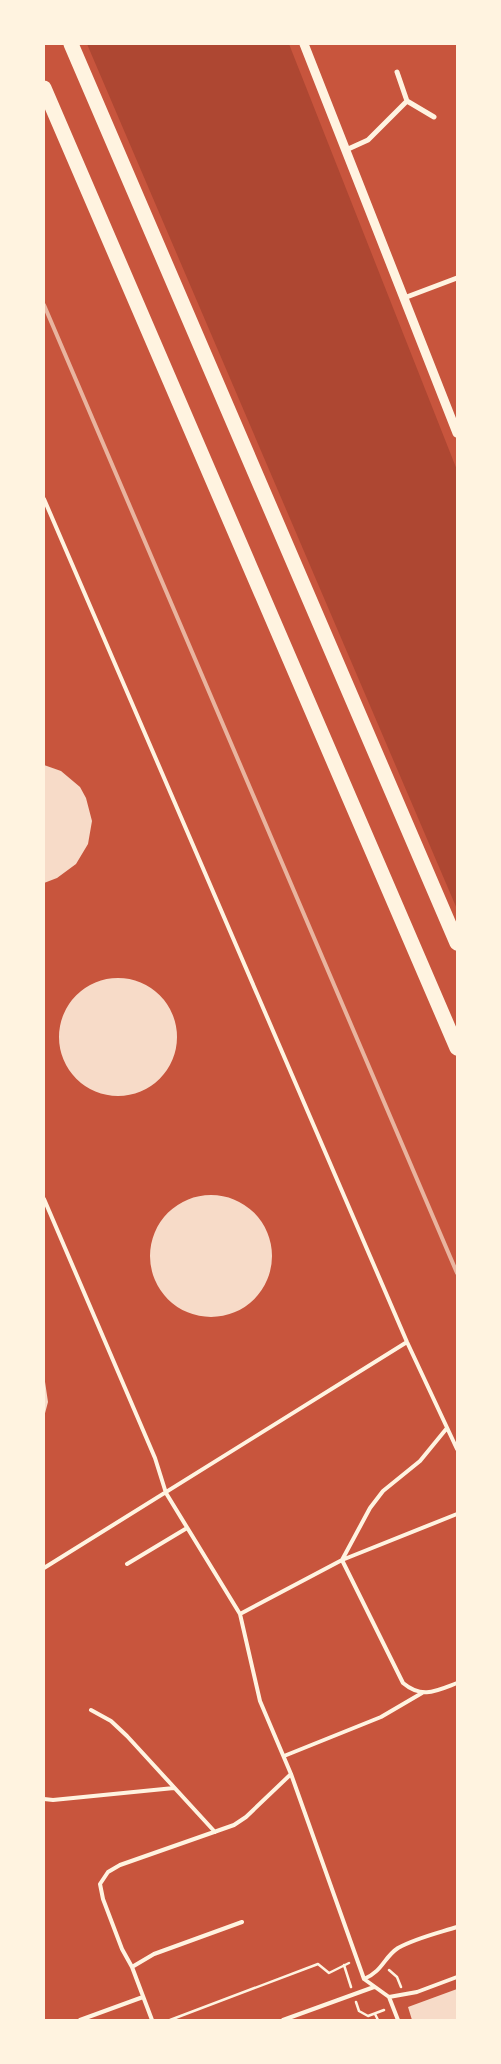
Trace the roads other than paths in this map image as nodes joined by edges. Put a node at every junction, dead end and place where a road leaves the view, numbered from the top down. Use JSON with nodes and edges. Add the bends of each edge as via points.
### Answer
{"nodes":[{"id":1,"x":71,"y":44,"type":"edge"},
{"id":2,"x":304,"y":44,"type":"edge"},
{"id":3,"x":397,"y":72,"type":"dead end"},
{"id":4,"x":44,"y":88,"type":"edge"},
{"id":5,"x":407,"y":101,"type":"junction"},
{"id":6,"x":434,"y":117,"type":"dead end"},
{"id":7,"x":346,"y":150,"type":"junction"},
{"id":8,"x":457,"y":278,"type":"edge"},
{"id":9,"x":404,"y":298,"type":"junction"},
{"id":10,"x":457,"y":433,"type":"edge"},
{"id":11,"x":44,"y":500,"type":"edge"},
{"id":12,"x":457,"y":943,"type":"edge"},
{"id":13,"x":457,"y":1048,"type":"edge"},
{"id":14,"x":44,"y":1199,"type":"edge"},
{"id":15,"x":407,"y":1342,"type":"junction"},
{"id":16,"x":447,"y":1428,"type":"junction"},
{"id":17,"x":457,"y":1449,"type":"edge"},
{"id":18,"x":166,"y":1493,"type":"junction"},
{"id":19,"x":457,"y":1514,"type":"edge"},
{"id":20,"x":187,"y":1528,"type":"junction"},
{"id":21,"x":342,"y":1560,"type":"junction"},
{"id":22,"x":127,"y":1564,"type":"dead end"},
{"id":23,"x":44,"y":1568,"type":"edge"},
{"id":24,"x":240,"y":1614,"type":"junction"},
{"id":25,"x":457,"y":1683,"type":"edge"},
{"id":26,"x":422,"y":1693,"type":"junction"},
{"id":27,"x":91,"y":1710,"type":"dead end"},
{"id":28,"x":284,"y":1756,"type":"junction"},
{"id":29,"x":291,"y":1774,"type":"junction"},
{"id":30,"x":174,"y":1788,"type":"junction"},
{"id":31,"x":44,"y":1798,"type":"edge"},
{"id":32,"x":215,"y":1832,"type":"junction"},
{"id":33,"x":242,"y":1922,"type":"dead end"},
{"id":34,"x":457,"y":1926,"type":"edge"},
{"id":35,"x":132,"y":1967,"type":"junction"},
{"id":36,"x":457,"y":1977,"type":"edge"},
{"id":37,"x":364,"y":1979,"type":"junction"},
{"id":38,"x":374,"y":1987,"type":"junction"},
{"id":39,"x":143,"y":1997,"type":"junction"},
{"id":40,"x":389,"y":1997,"type":"junction"},
{"id":41,"x":80,"y":2020,"type":"edge"},
{"id":42,"x":152,"y":2020,"type":"edge"},
{"id":43,"x":282,"y":2020,"type":"edge"},
{"id":44,"x":398,"y":2020,"type":"edge"}],
"edges":[{"from":1,"to":12,"type":"highway"},
{"from":2,"to":7,"type":"street"},
{"from":3,"to":5,"type":"street"},
{"from":4,"to":13,"type":"highway"},
{"from":5,"to":6,"type":"street"},
{"from":5,"to":7,"type":"street","via":[[368,140]]},
{"from":7,"to":9,"type":"street"},
{"from":8,"to":9,"type":"street"},
{"from":9,"to":10,"type":"street"},
{"from":11,"to":15,"type":"lane"},
{"from":14,"to":18,"type":"lane"},
{"from":15,"to":16,"type":"lane"},
{"from":15,"to":18,"type":"lane"},
{"from":16,"to":17,"type":"lane"},
{"from":16,"to":21,"type":"lane","via":[[420,1461],[383,1491]]},
{"from":18,"to":20,"type":"lane"},
{"from":18,"to":23,"type":"lane"},
{"from":19,"to":21,"type":"lane"},
{"from":20,"to":22,"type":"lane"},
{"from":20,"to":24,"type":"lane"},
{"from":21,"to":24,"type":"lane"},
{"from":21,"to":26,"type":"lane","via":[[403,1683]]},
{"from":24,"to":28,"type":"lane","via":[[260,1701]]},
{"from":25,"to":26,"type":"lane"},
{"from":26,"to":28,"type":"lane","via":[[381,1717]]},
{"from":27,"to":30,"type":"lane","via":[[111,1721],[127,1736]]},
{"from":28,"to":29,"type":"lane"},
{"from":29,"to":32,"type":"lane","via":[[240,1822]]},
{"from":29,"to":37,"type":"lane"},
{"from":30,"to":31,"type":"lane","via":[[53,1800]]},
{"from":30,"to":32,"type":"lane"},
{"from":32,"to":35,"type":"lane","via":[[120,1866],[103,1878],[100,1884],[103,1899]]},
{"from":33,"to":35,"type":"lane","via":[[154,1954]]},
{"from":34,"to":37,"type":"lane","via":[[398,1948],[383,1966]]},
{"from":35,"to":39,"type":"lane"},
{"from":36,"to":40,"type":"lane","via":[[417,1992]]},
{"from":37,"to":38,"type":"lane"},
{"from":38,"to":40,"type":"lane"},
{"from":38,"to":43,"type":"lane"},
{"from":39,"to":41,"type":"lane"},
{"from":39,"to":42,"type":"lane"},
{"from":40,"to":44,"type":"lane"}]}
